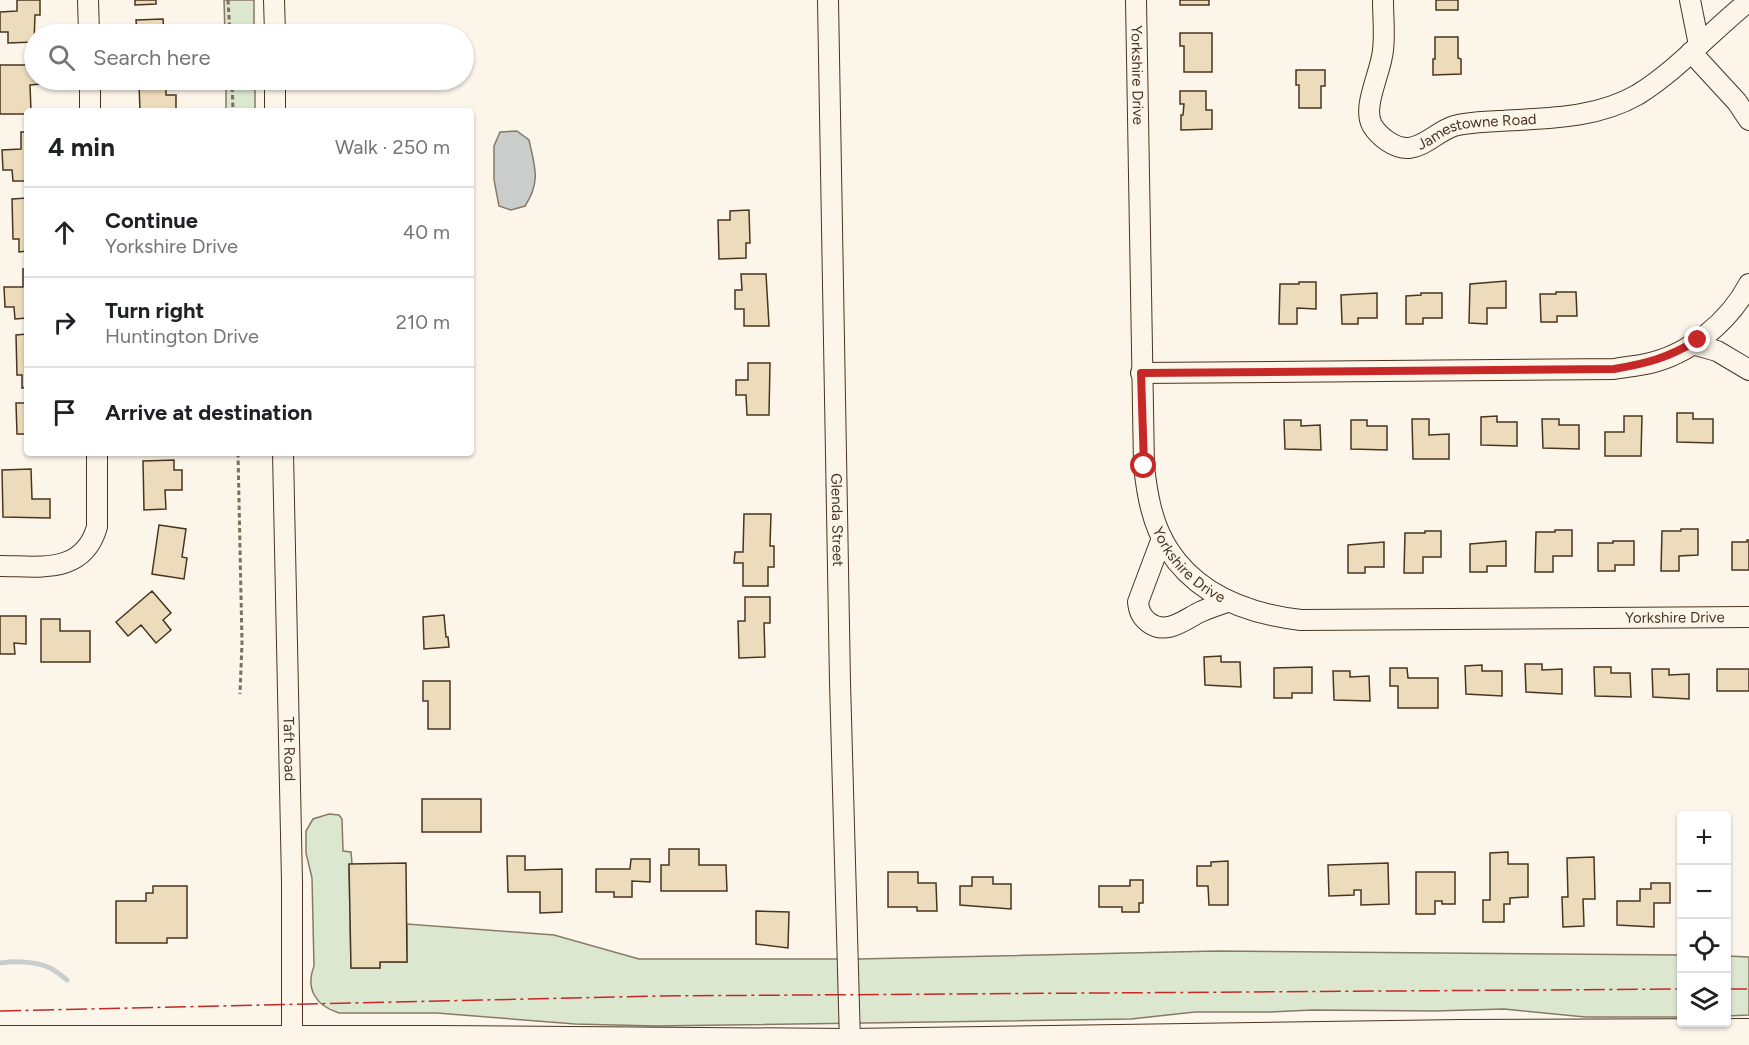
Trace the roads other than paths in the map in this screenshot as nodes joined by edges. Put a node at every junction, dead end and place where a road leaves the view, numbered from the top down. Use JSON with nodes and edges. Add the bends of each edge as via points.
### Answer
{"nodes":[{"id":1,"x":88,"y":0,"type":"edge"},
{"id":2,"x":274,"y":0,"type":"edge"},
{"id":3,"x":828,"y":0,"type":"edge"},
{"id":4,"x":1136,"y":0,"type":"edge"},
{"id":5,"x":1383,"y":0,"type":"edge"},
{"id":6,"x":1690,"y":0,"type":"edge"},
{"id":7,"x":1749,"y":1,"type":"edge"},
{"id":8,"x":89,"y":24,"type":"edge"},
{"id":9,"x":275,"y":24,"type":"edge"},
{"id":10,"x":1695,"y":48,"type":"junction"},
{"id":11,"x":90,"y":90,"type":"edge"},
{"id":12,"x":275,"y":90,"type":"edge"},
{"id":13,"x":90,"y":108,"type":"edge"},
{"id":14,"x":275,"y":108,"type":"edge"},
{"id":15,"x":1749,"y":120,"type":"edge"},
{"id":16,"x":1749,"y":286,"type":"edge"},
{"id":17,"x":1692,"y":344,"type":"junction"},
{"id":18,"x":1749,"y":370,"type":"edge"},
{"id":19,"x":1141,"y":373,"type":"junction"},
{"id":20,"x":97,"y":456,"type":"edge"},
{"id":21,"x":283,"y":456,"type":"edge"},
{"id":22,"x":1162,"y":538,"type":"junction"},
{"id":23,"x":0,"y":566,"type":"edge"},
{"id":24,"x":1227,"y":602,"type":"junction"},
{"id":25,"x":1749,"y":617,"type":"edge"},
{"id":26,"x":1749,"y":1032,"type":"edge"},
{"id":27,"x":0,"y":1039,"type":"edge"},
{"id":28,"x":1664,"y":1039,"type":"edge"},
{"id":29,"x":1321,"y":1040,"type":"edge"},
{"id":30,"x":1295,"y":1041,"type":"edge"},
{"id":31,"x":292,"y":1042,"type":"edge"},
{"id":32,"x":850,"y":1042,"type":"junction"}],
"edges":[{"from":1,"to":8,"type":"street"},
{"from":2,"to":9,"type":"street"},
{"from":3,"to":32,"type":"street","name":"Glenda Street"},
{"from":4,"to":19,"type":"street","name":"Yorkshire Drive"},
{"from":5,"to":10,"type":"street","name":"Jamestowne Road","via":[[1381,68],[1368,112],[1379,135],[1407,148],[1422,145],[1453,126],[1574,116],[1608,108],[1637,95]]},
{"from":6,"to":10,"type":"street"},
{"from":7,"to":10,"type":"street","name":"Jamestowne Road"},
{"from":10,"to":15,"type":"street"},
{"from":11,"to":13,"type":"street"},
{"from":12,"to":14,"type":"street"},
{"from":16,"to":17,"type":"street","via":[[1730,312]]},
{"from":17,"to":18,"type":"street","via":[[1717,351]]},
{"from":17,"to":19,"type":"street","via":[[1648,364],[1614,369]]},
{"from":19,"to":22,"type":"street","name":"Yorkshire Drive","via":[[1145,475],[1152,513]]},
{"from":20,"to":23,"type":"street","via":[[97,527],[84,552],[55,566]]},
{"from":21,"to":31,"type":"street","name":"Taft Road"},
{"from":22,"to":24,"type":"street","name":"Yorkshire Drive","via":[[1192,577]]},
{"from":22,"to":24,"type":"street","via":[[1138,602],[1145,620],[1154,627],[1177,626]]},
{"from":24,"to":25,"type":"street","name":"Yorkshire Drive","via":[[1272,616],[1318,621]]},
{"from":26,"to":28,"type":"main road"},
{"from":27,"to":31,"type":"main road"},
{"from":28,"to":29,"type":"main road"},
{"from":29,"to":30,"type":"main road"},
{"from":30,"to":32,"type":"main road"},
{"from":31,"to":32,"type":"main road","via":[[437,1039]]}]}
